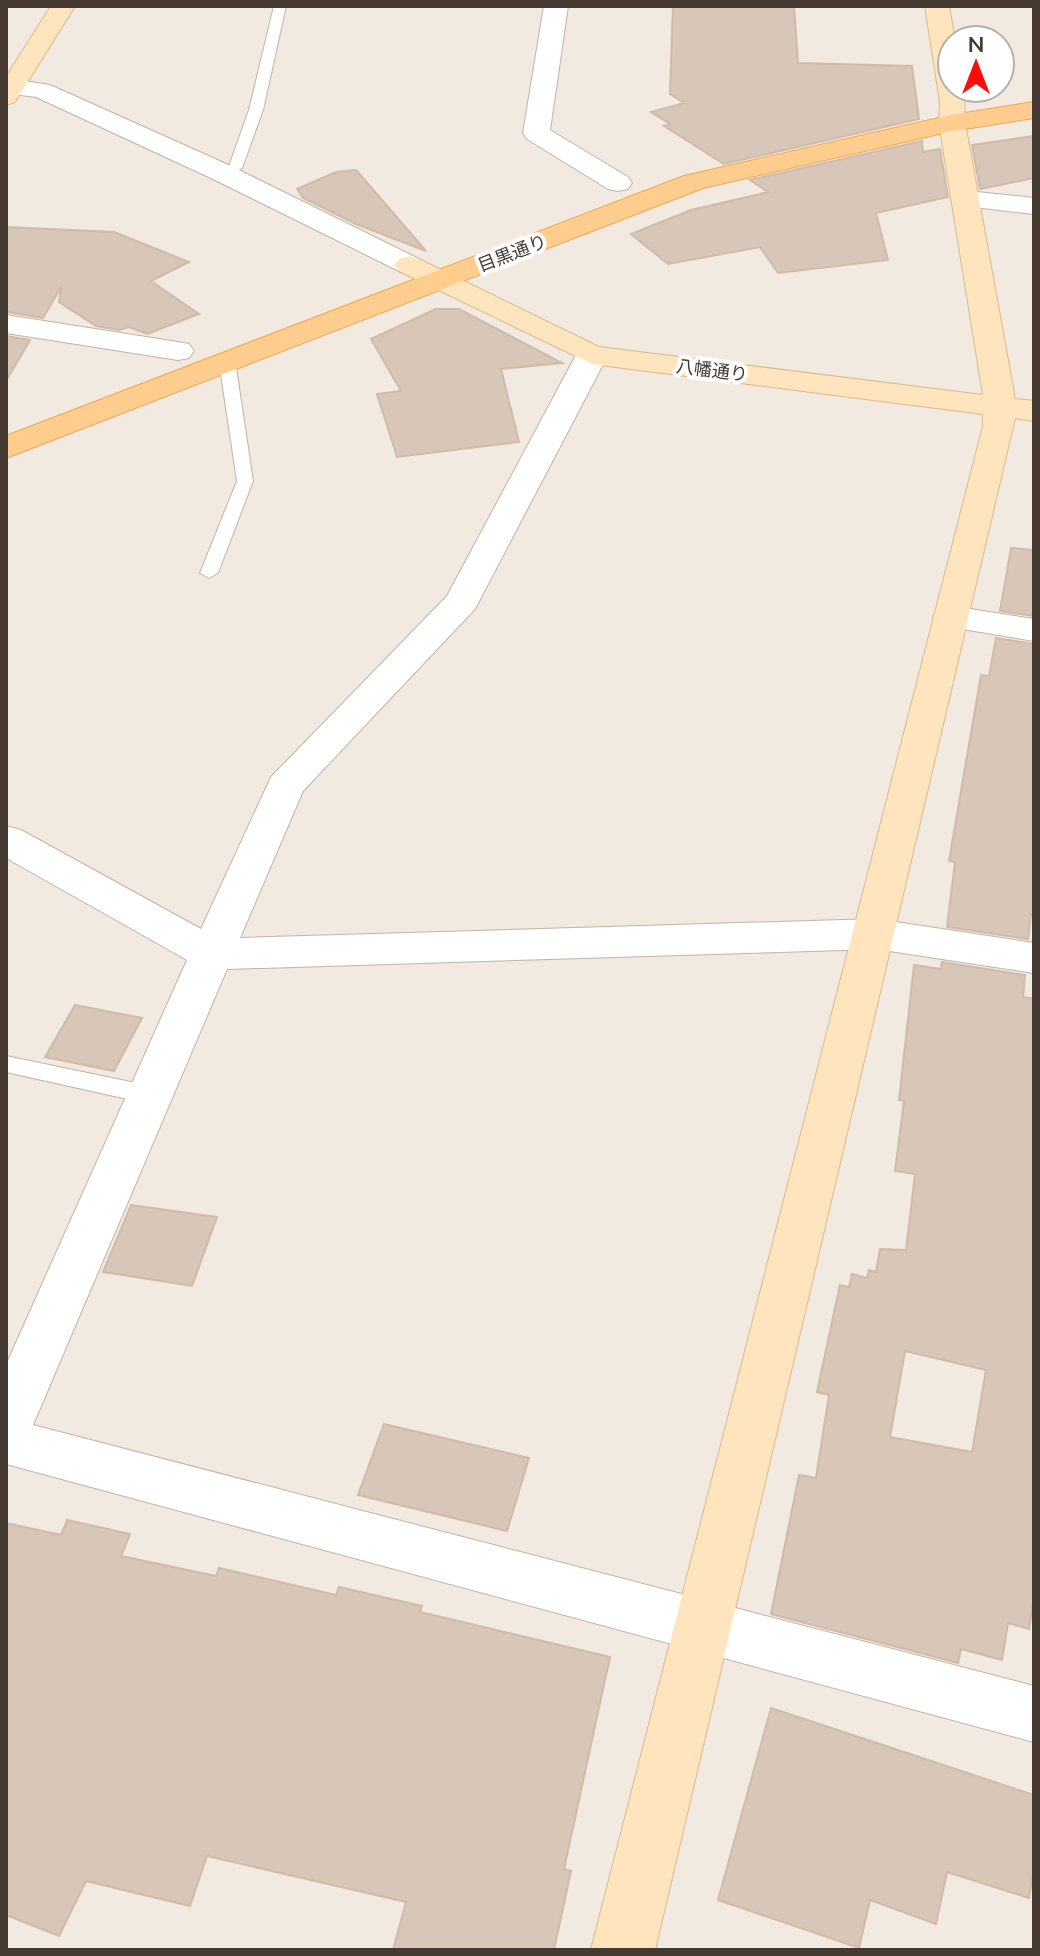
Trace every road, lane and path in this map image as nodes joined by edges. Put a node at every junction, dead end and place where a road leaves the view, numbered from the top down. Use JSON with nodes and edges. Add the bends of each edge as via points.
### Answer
{"nodes":[{"id":1,"x":63,"y":6,"type":"edge"},
{"id":2,"x":280,"y":6,"type":"edge"},
{"id":3,"x":556,"y":6,"type":"edge"},
{"id":4,"x":937,"y":6,"type":"edge"},
{"id":5,"x":1034,"y":89,"type":"edge"},
{"id":6,"x":9,"y":92,"type":"edge"},
{"id":7,"x":1034,"y":110,"type":"edge"},
{"id":8,"x":952,"y":112,"type":"junction"},
{"id":9,"x":223,"y":173,"type":"junction"},
{"id":10,"x":618,"y":183,"type":"junction"},
{"id":11,"x":967,"y":199,"type":"junction"},
{"id":12,"x":1034,"y":206,"type":"edge"},
{"id":13,"x":409,"y":265,"type":"junction"},
{"id":14,"x":439,"y":282,"type":"junction"},
{"id":15,"x":292,"y":308,"type":"dead end"},
{"id":16,"x":6,"y":324,"type":"edge"},
{"id":17,"x":224,"y":348,"type":"junction"},
{"id":18,"x":178,"y":351,"type":"junction"},
{"id":19,"x":592,"y":355,"type":"junction"},
{"id":20,"x":120,"y":372,"type":"dead end"},
{"id":21,"x":1017,"y":409,"type":"edge"},
{"id":22,"x":6,"y":448,"type":"edge"},
{"id":23,"x":209,"y":573,"type":"dead end"},
{"id":24,"x":951,"y":617,"type":"junction"},
{"id":25,"x":1034,"y":630,"type":"edge"},
{"id":26,"x":6,"y":840,"type":"edge"},
{"id":27,"x":876,"y":934,"type":"junction"},
{"id":28,"x":211,"y":954,"type":"junction"},
{"id":29,"x":1034,"y":958,"type":"edge"},
{"id":30,"x":6,"y":1064,"type":"edge"},
{"id":31,"x":150,"y":1095,"type":"junction"},
{"id":32,"x":6,"y":1425,"type":"edge"},
{"id":33,"x":6,"y":1441,"type":"edge"},
{"id":34,"x":703,"y":1626,"type":"junction"},
{"id":35,"x":1034,"y":1714,"type":"edge"},
{"id":36,"x":623,"y":1950,"type":"edge"}],
"edges":[{"from":1,"to":6,"type":"street"},
{"from":2,"to":9,"type":"lane","via":[[256,110],[235,168]]},
{"from":3,"to":10,"type":"street","via":[[536,133]]},
{"from":4,"to":8,"type":"street"},
{"from":5,"to":8,"type":"main road","name":"目黒通り"},
{"from":6,"to":9,"type":"street","via":[[41,90]]},
{"from":7,"to":8,"type":"main road","name":"目黒通り"},
{"from":8,"to":10,"type":"main road","name":"目黒通り","via":[[870,119]]},
{"from":8,"to":11,"type":"street"},
{"from":8,"to":14,"type":"main road","name":"目黒通り","via":[[694,182]]},
{"from":9,"to":13,"type":"street"},
{"from":10,"to":13,"type":"main road","name":"目黒通り"},
{"from":11,"to":12,"type":"street"},
{"from":11,"to":21,"type":"street"},
{"from":13,"to":14,"type":"street","name":"八幡通り"},
{"from":13,"to":15,"type":"main road","name":"目黒通り"},
{"from":14,"to":17,"type":"main road","name":"目黒通り"},
{"from":14,"to":19,"type":"street","name":"八幡通り"},
{"from":16,"to":18,"type":"street"},
{"from":17,"to":18,"type":"main road","name":"目黒通り"},
{"from":17,"to":22,"type":"main road","name":"目黒通り"},
{"from":17,"to":23,"type":"lane","via":[[245,481]]},
{"from":18,"to":20,"type":"main road","name":"目黒通り"},
{"from":19,"to":21,"type":"street","name":"八幡通り"},
{"from":19,"to":28,"type":"street","via":[[462,601],[285,786]]},
{"from":21,"to":24,"type":"street","via":[[999,426]]},
{"from":24,"to":25,"type":"street"},
{"from":24,"to":27,"type":"street"},
{"from":26,"to":28,"type":"street"},
{"from":27,"to":28,"type":"street"},
{"from":27,"to":29,"type":"street"},
{"from":27,"to":34,"type":"street"},
{"from":28,"to":31,"type":"street"},
{"from":30,"to":31,"type":"lane"},
{"from":31,"to":32,"type":"street"},
{"from":33,"to":34,"type":"street"},
{"from":34,"to":35,"type":"street"},
{"from":34,"to":36,"type":"street"}]}
